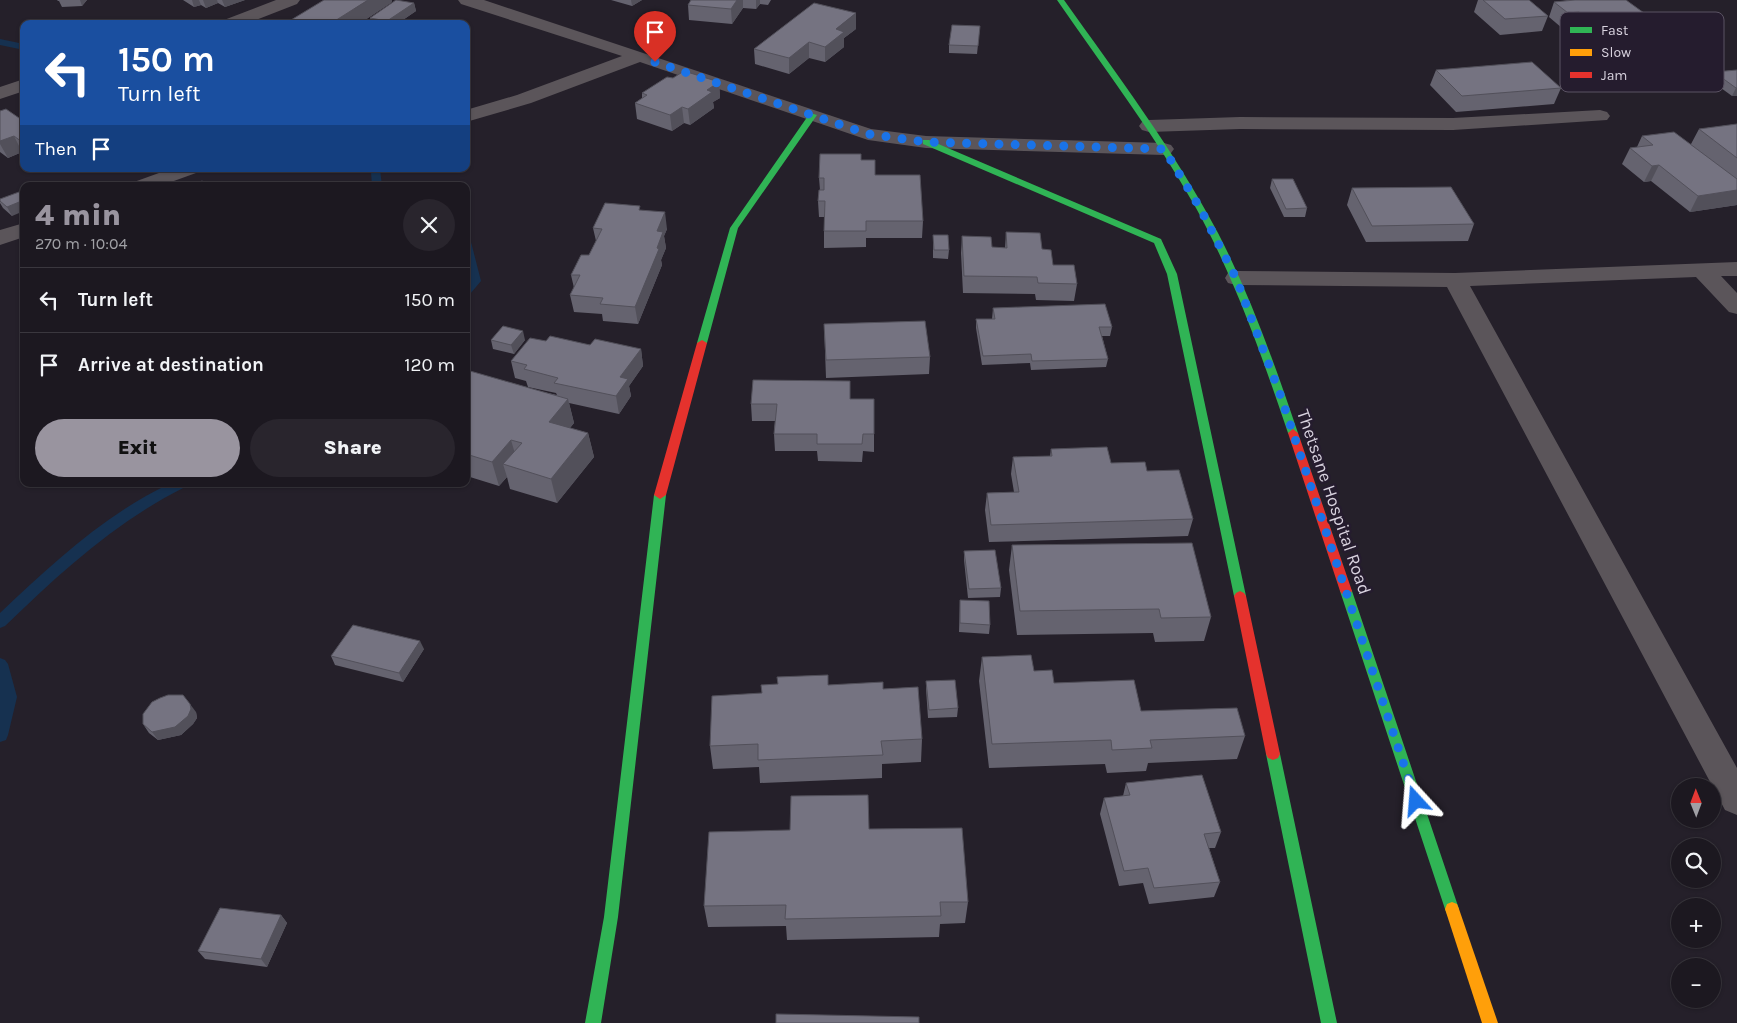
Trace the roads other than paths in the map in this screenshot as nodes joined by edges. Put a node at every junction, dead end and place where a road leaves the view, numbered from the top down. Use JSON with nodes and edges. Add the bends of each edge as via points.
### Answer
{"nodes":[{"id":1,"x":291,"y":0,"type":"edge"},
{"id":2,"x":467,"y":0,"type":"edge"},
{"id":3,"x":1060,"y":0,"type":"edge"},
{"id":4,"x":240,"y":20,"type":"edge"},
{"id":5,"x":640,"y":56,"type":"junction"},
{"id":6,"x":20,"y":86,"type":"edge"},
{"id":7,"x":0,"y":93,"type":"edge"},
{"id":8,"x":470,"y":115,"type":"edge"},
{"id":9,"x":813,"y":115,"type":"junction"},
{"id":10,"x":1600,"y":116,"type":"dead end"},
{"id":11,"x":1149,"y":126,"type":"junction"},
{"id":12,"x":926,"y":142,"type":"junction"},
{"id":13,"x":1164,"y":149,"type":"junction"},
{"id":14,"x":181,"y":172,"type":"edge"},
{"id":15,"x":152,"y":182,"type":"edge"},
{"id":16,"x":20,"y":230,"type":"edge"},
{"id":17,"x":0,"y":238,"type":"edge"},
{"id":18,"x":1737,"y":269,"type":"edge"},
{"id":19,"x":1702,"y":270,"type":"junction"},
{"id":20,"x":1236,"y":278,"type":"junction"},
{"id":21,"x":1455,"y":280,"type":"junction"},
{"id":22,"x":1737,"y":307,"type":"edge"},
{"id":23,"x":1737,"y":800,"type":"edge"},
{"id":24,"x":593,"y":1023,"type":"edge"},
{"id":25,"x":1330,"y":1023,"type":"edge"},
{"id":26,"x":1490,"y":1023,"type":"edge"}],
"edges":[{"from":1,"to":4,"type":"street"},
{"from":2,"to":5,"type":"street"},
{"from":3,"to":11,"type":"street","name":"Thetsane Hospital Road"},
{"from":5,"to":8,"type":"street","via":[[524,99]]},
{"from":5,"to":9,"type":"street"},
{"from":6,"to":7,"type":"street"},
{"from":9,"to":12,"type":"street","via":[[868,134]]},
{"from":9,"to":24,"type":"street","via":[[734,228],[661,487],[611,917]]},
{"from":10,"to":11,"type":"street","via":[[1425,125],[1240,123]]},
{"from":11,"to":13,"type":"street","name":"Thetsane Hospital Road"},
{"from":12,"to":13,"type":"street"},
{"from":12,"to":25,"type":"street","via":[[1158,241],[1172,274]]},
{"from":13,"to":20,"type":"street","name":"Thetsane Hospital Road","via":[[1200,208]]},
{"from":14,"to":15,"type":"street"},
{"from":16,"to":17,"type":"street"},
{"from":18,"to":19,"type":"street"},
{"from":19,"to":21,"type":"street"},
{"from":19,"to":22,"type":"street"},
{"from":20,"to":21,"type":"street"},
{"from":20,"to":26,"type":"street","name":"Thetsane Hospital Road","via":[[1280,394]]},
{"from":21,"to":23,"type":"street"}]}
